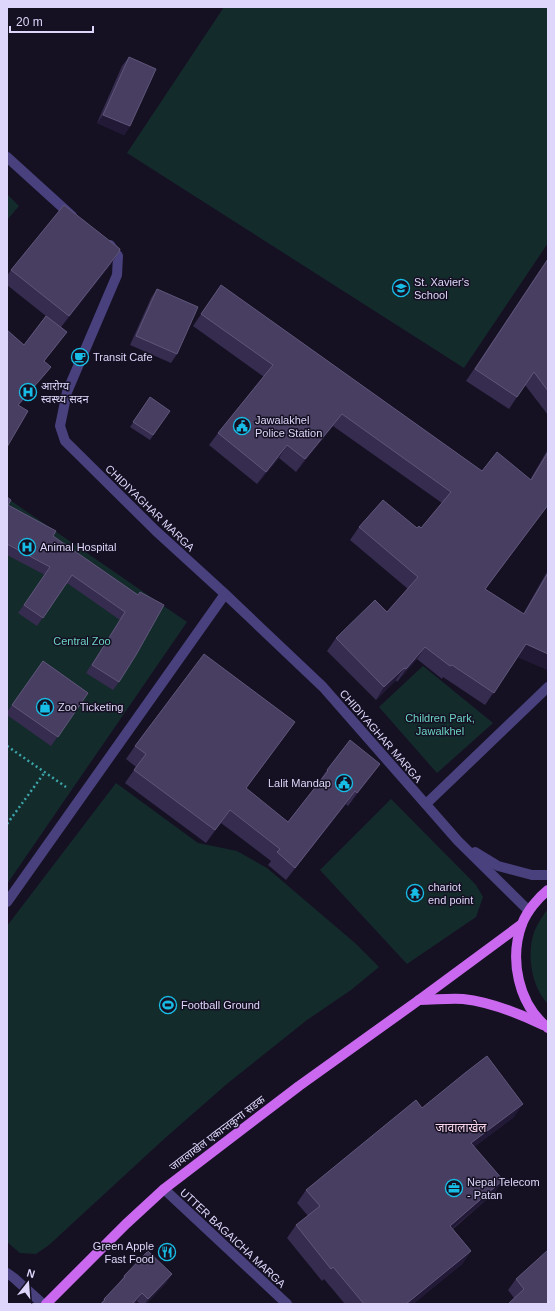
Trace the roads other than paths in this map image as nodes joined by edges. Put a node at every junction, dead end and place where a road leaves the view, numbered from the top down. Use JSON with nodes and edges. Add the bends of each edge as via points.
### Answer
{"nodes":[{"id":1,"x":7,"y":157,"type":"edge"},
{"id":2,"x":78,"y":221,"type":"edge"},
{"id":3,"x":101,"y":238,"type":"edge"},
{"id":4,"x":225,"y":594,"type":"junction"},
{"id":5,"x":548,"y":688,"type":"edge"},
{"id":6,"x":426,"y":804,"type":"junction"},
{"id":7,"x":458,"y":841,"type":"junction"},
{"id":8,"x":548,"y":874,"type":"edge"},
{"id":9,"x":548,"y":890,"type":"edge"},
{"id":10,"x":7,"y":902,"type":"edge"},
{"id":11,"x":529,"y":911,"type":"junction"},
{"id":12,"x":522,"y":924,"type":"junction"},
{"id":13,"x":419,"y":1000,"type":"junction"},
{"id":14,"x":547,"y":1027,"type":"edge"},
{"id":15,"x":164,"y":1189,"type":"junction"},
{"id":16,"x":7,"y":1273,"type":"edge"},
{"id":17,"x":44,"y":1304,"type":"edge"},
{"id":18,"x":287,"y":1304,"type":"edge"}],
"edges":[{"from":1,"to":2,"type":"street"},
{"from":3,"to":4,"type":"street","name":"CHIDIYAGHAR MARGA","via":[[118,256],[117,275],[67,392],[60,426],[65,442]]},
{"from":4,"to":6,"type":"street","name":"CHIDIYAGHAR MARGA","via":[[323,687]]},
{"from":4,"to":10,"type":"street"},
{"from":5,"to":6,"type":"street"},
{"from":6,"to":7,"type":"street","name":"CHIDIYAGHAR MARGA"},
{"from":7,"to":8,"type":"street","name":"CHIDIYAGHAR MARGA","via":[[498,866],[532,875]]},
{"from":7,"to":11,"type":"street","name":"CHIDIYAGHAR MARGA"},
{"from":9,"to":11,"type":"main road"},
{"from":11,"to":12,"type":"main road"},
{"from":12,"to":13,"type":"main road","name":"जावलाखेल एकान्तकुना सडक"},
{"from":12,"to":14,"type":"main road","via":[[516,951],[518,979],[528,1006]]},
{"from":13,"to":14,"type":"main road","via":[[463,999],[492,1005],[520,1014]]},
{"from":13,"to":15,"type":"main road","name":"जावलाखेल एकान्तकुना सडक","via":[[299,1086]]},
{"from":15,"to":17,"type":"main road","name":"जावलाखेल एकान्तकुना सडक"},
{"from":15,"to":18,"type":"street","name":"UTTER BAGAICHA MARGA"},
{"from":16,"to":17,"type":"street"}]}
